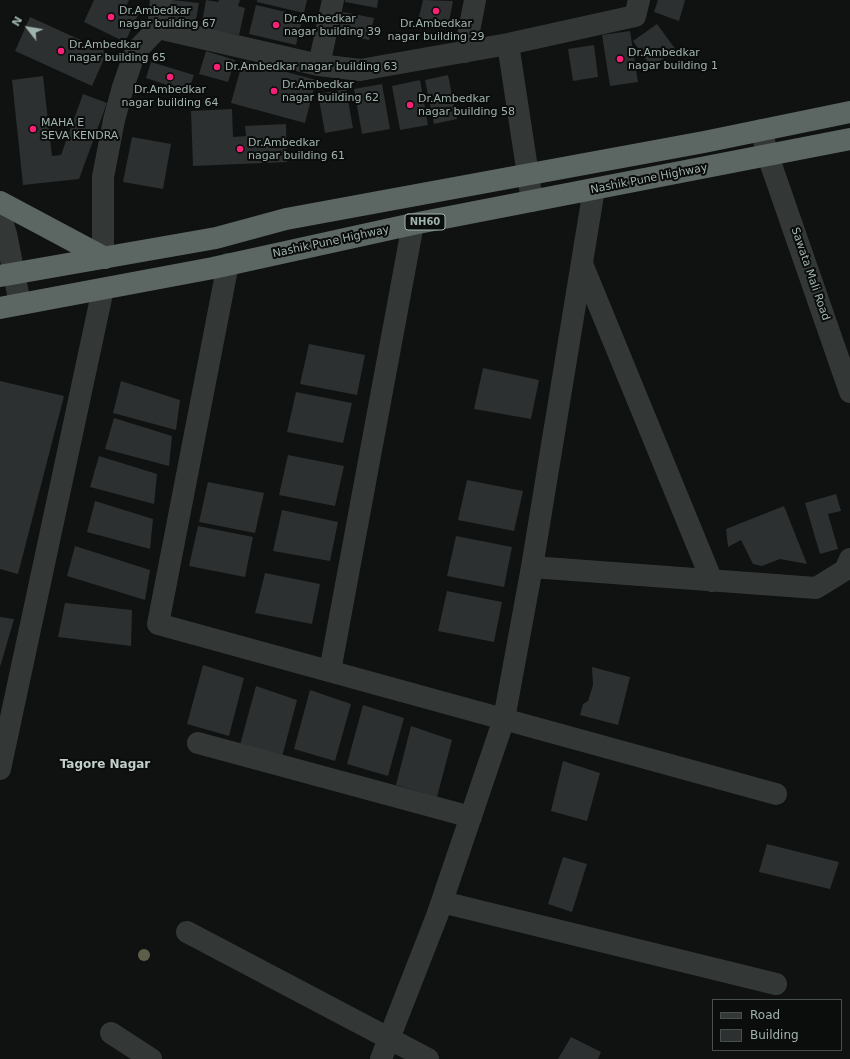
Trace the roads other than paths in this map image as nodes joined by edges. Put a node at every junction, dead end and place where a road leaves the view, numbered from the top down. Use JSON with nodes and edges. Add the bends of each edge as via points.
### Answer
{"nodes":[{"id":1,"x":161,"y":0,"type":"edge"},
{"id":2,"x":333,"y":0,"type":"edge"},
{"id":3,"x":475,"y":0,"type":"edge"},
{"id":4,"x":639,"y":0,"type":"edge"},
{"id":5,"x":158,"y":28,"type":"junction"},
{"id":6,"x":508,"y":44,"type":"junction"},
{"id":7,"x":464,"y":52,"type":"junction"},
{"id":8,"x":319,"y":65,"type":"junction"},
{"id":9,"x":850,"y":112,"type":"edge"},
{"id":10,"x":761,"y":130,"type":"junction"},
{"id":11,"x":850,"y":139,"type":"edge"},
{"id":12,"x":768,"y":156,"type":"junction"},
{"id":13,"x":529,"y":174,"type":"junction"},
{"id":14,"x":594,"y":189,"type":"junction"},
{"id":15,"x":532,"y":201,"type":"junction"},
{"id":16,"x":0,"y":202,"type":"edge"},
{"id":17,"x":0,"y":215,"type":"edge"},
{"id":18,"x":413,"y":224,"type":"junction"},
{"id":19,"x":104,"y":258,"type":"junction"},
{"id":20,"x":228,"y":264,"type":"junction"},
{"id":21,"x":582,"y":264,"type":"junction"},
{"id":22,"x":8,"y":275,"type":"edge"},
{"id":23,"x":103,"y":289,"type":"junction"},
{"id":24,"x":10,"y":306,"type":"edge"},
{"id":25,"x":850,"y":392,"type":"edge"},
{"id":26,"x":850,"y":559,"type":"edge"},
{"id":27,"x":532,"y":567,"type":"junction"},
{"id":28,"x":712,"y":581,"type":"junction"},
{"id":29,"x":330,"y":671,"type":"junction"},
{"id":30,"x":504,"y":719,"type":"junction"},
{"id":31,"x":198,"y":743,"type":"dead end"},
{"id":32,"x":0,"y":769,"type":"edge"},
{"id":33,"x":776,"y":794,"type":"dead end"},
{"id":34,"x":471,"y":817,"type":"junction"},
{"id":35,"x":442,"y":902,"type":"junction"},
{"id":36,"x":188,"y":932,"type":"dead end"},
{"id":37,"x":776,"y":984,"type":"dead end"},
{"id":38,"x":111,"y":1033,"type":"dead end"},
{"id":39,"x":389,"y":1039,"type":"junction"},
{"id":40,"x":151,"y":1059,"type":"edge"},
{"id":41,"x":381,"y":1059,"type":"edge"},
{"id":42,"x":428,"y":1059,"type":"edge"}],
"edges":[{"from":1,"to":5,"type":"street"},
{"from":2,"to":8,"type":"street"},
{"from":3,"to":7,"type":"street"},
{"from":4,"to":6,"type":"street","via":[[635,16]]},
{"from":5,"to":8,"type":"street"},
{"from":5,"to":19,"type":"street","via":[[136,52],[114,120],[103,177]]},
{"from":6,"to":7,"type":"street"},
{"from":6,"to":13,"type":"street"},
{"from":7,"to":8,"type":"street","via":[[360,70]]},
{"from":9,"to":10,"type":"highway"},
{"from":10,"to":12,"type":"street","name":"Sawata Mali Road"},
{"from":10,"to":13,"type":"highway"},
{"from":11,"to":12,"type":"highway","name":"Nashik Pune Highway","number":"NH60"},
{"from":12,"to":14,"type":"highway","name":"Nashik Pune Highway","number":"NH60"},
{"from":12,"to":25,"type":"street","name":"Sawata Mali Road"},
{"from":13,"to":15,"type":"street"},
{"from":13,"to":19,"type":"highway","via":[[286,219],[216,238]]},
{"from":14,"to":15,"type":"highway","name":"Nashik Pune Highway","number":"NH60"},
{"from":14,"to":21,"type":"street"},
{"from":15,"to":18,"type":"highway","name":"Nashik Pune Highway","number":"NH60"},
{"from":16,"to":19,"type":"highway"},
{"from":17,"to":22,"type":"street"},
{"from":18,"to":20,"type":"highway","name":"Nashik Pune Highway","number":"NH60"},
{"from":18,"to":29,"type":"street"},
{"from":19,"to":22,"type":"highway"},
{"from":20,"to":23,"type":"highway","name":"Nashik Pune Highway","number":"NH60"},
{"from":20,"to":29,"type":"street","via":[[158,624]]},
{"from":21,"to":27,"type":"street"},
{"from":21,"to":28,"type":"street"},
{"from":22,"to":24,"type":"street"},
{"from":23,"to":24,"type":"highway","name":"Nashik Pune Highway","number":"NH60"},
{"from":23,"to":32,"type":"street"},
{"from":26,"to":28,"type":"street","via":[[845,570],[816,588]]},
{"from":27,"to":28,"type":"street"},
{"from":27,"to":30,"type":"street"},
{"from":29,"to":30,"type":"street"},
{"from":30,"to":33,"type":"street"},
{"from":30,"to":34,"type":"street"},
{"from":31,"to":34,"type":"street"},
{"from":34,"to":35,"type":"street"},
{"from":35,"to":37,"type":"street"},
{"from":35,"to":39,"type":"street"},
{"from":36,"to":39,"type":"street"},
{"from":38,"to":40,"type":"street"},
{"from":39,"to":41,"type":"street"},
{"from":39,"to":42,"type":"street"}]}
